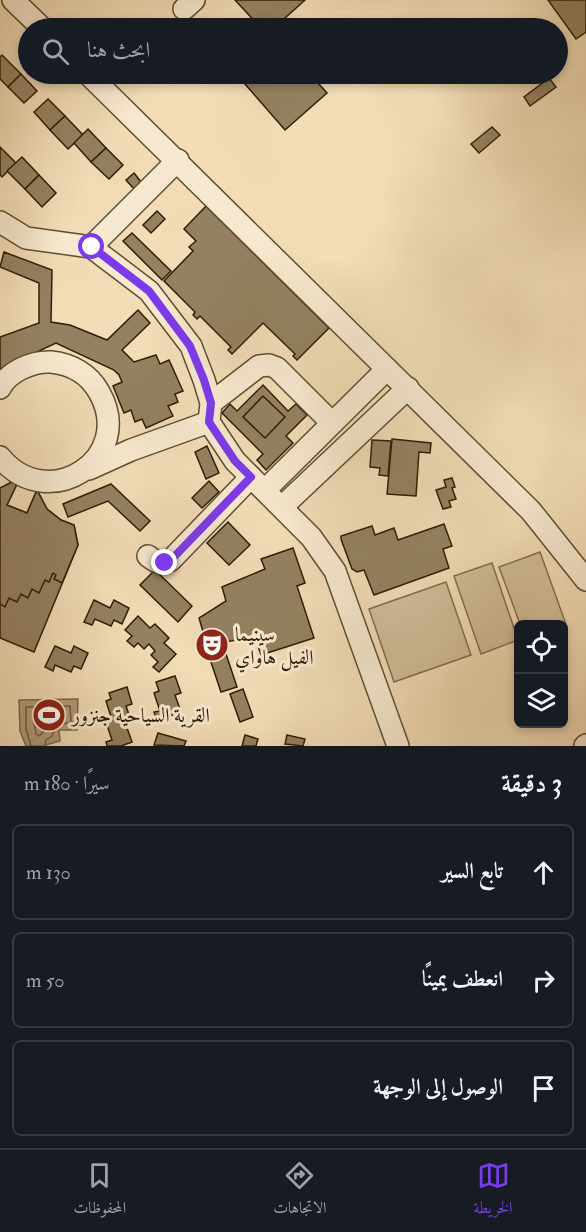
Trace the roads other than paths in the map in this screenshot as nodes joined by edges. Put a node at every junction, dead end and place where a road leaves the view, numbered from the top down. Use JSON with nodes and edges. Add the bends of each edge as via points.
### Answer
{"nodes":[{"id":1,"x":13,"y":0,"type":"edge"},
{"id":2,"x":32,"y":18,"type":"edge"},
{"id":3,"x":98,"y":84,"type":"edge"},
{"id":4,"x":178,"y":160,"type":"junction"},
{"id":5,"x":0,"y":222,"type":"edge"},
{"id":6,"x":92,"y":247,"type":"junction"},
{"id":7,"x":387,"y":369,"type":"junction"},
{"id":8,"x":0,"y":387,"type":"edge"},
{"id":9,"x":408,"y":388,"type":"junction"},
{"id":10,"x":210,"y":412,"type":"junction"},
{"id":11,"x":108,"y":423,"type":"junction"},
{"id":12,"x":332,"y":423,"type":"junction"},
{"id":13,"x":131,"y":450,"type":"junction"},
{"id":14,"x":0,"y":457,"type":"edge"},
{"id":15,"x":84,"y":471,"type":"junction"},
{"id":16,"x":258,"y":484,"type":"junction"},
{"id":17,"x":282,"y":507,"type":"junction"},
{"id":18,"x":148,"y":556,"type":"dead end"},
{"id":19,"x":586,"y":580,"type":"edge"},
{"id":20,"x":398,"y":746,"type":"edge"}],
"edges":[{"from":1,"to":2,"type":"street"},
{"from":3,"to":4,"type":"street"},
{"from":4,"to":6,"type":"street"},
{"from":4,"to":7,"type":"street"},
{"from":5,"to":6,"type":"street","via":[[26,238]]},
{"from":6,"to":10,"type":"street","via":[[149,291],[190,346],[204,380]]},
{"from":7,"to":9,"type":"street"},
{"from":7,"to":12,"type":"street"},
{"from":8,"to":11,"type":"street","via":[[28,366],[49,362],[67,365],[95,384],[105,402]]},
{"from":9,"to":17,"type":"street"},
{"from":9,"to":19,"type":"street","via":[[531,511]]},
{"from":10,"to":12,"type":"street","via":[[259,366],[269,365],[277,368]]},
{"from":10,"to":13,"type":"street"},
{"from":10,"to":16,"type":"street","via":[[235,461]]},
{"from":11,"to":13,"type":"street","via":[[118,443]]},
{"from":11,"to":15,"type":"street","via":[[99,456]]},
{"from":12,"to":16,"type":"street"},
{"from":13,"to":15,"type":"street"},
{"from":14,"to":15,"type":"street","via":[[16,473],[40,482],[61,481]]},
{"from":16,"to":17,"type":"street"},
{"from":16,"to":18,"type":"street","via":[[171,560],[157,563]]},
{"from":17,"to":20,"type":"street","via":[[311,537],[335,571]]}]}
